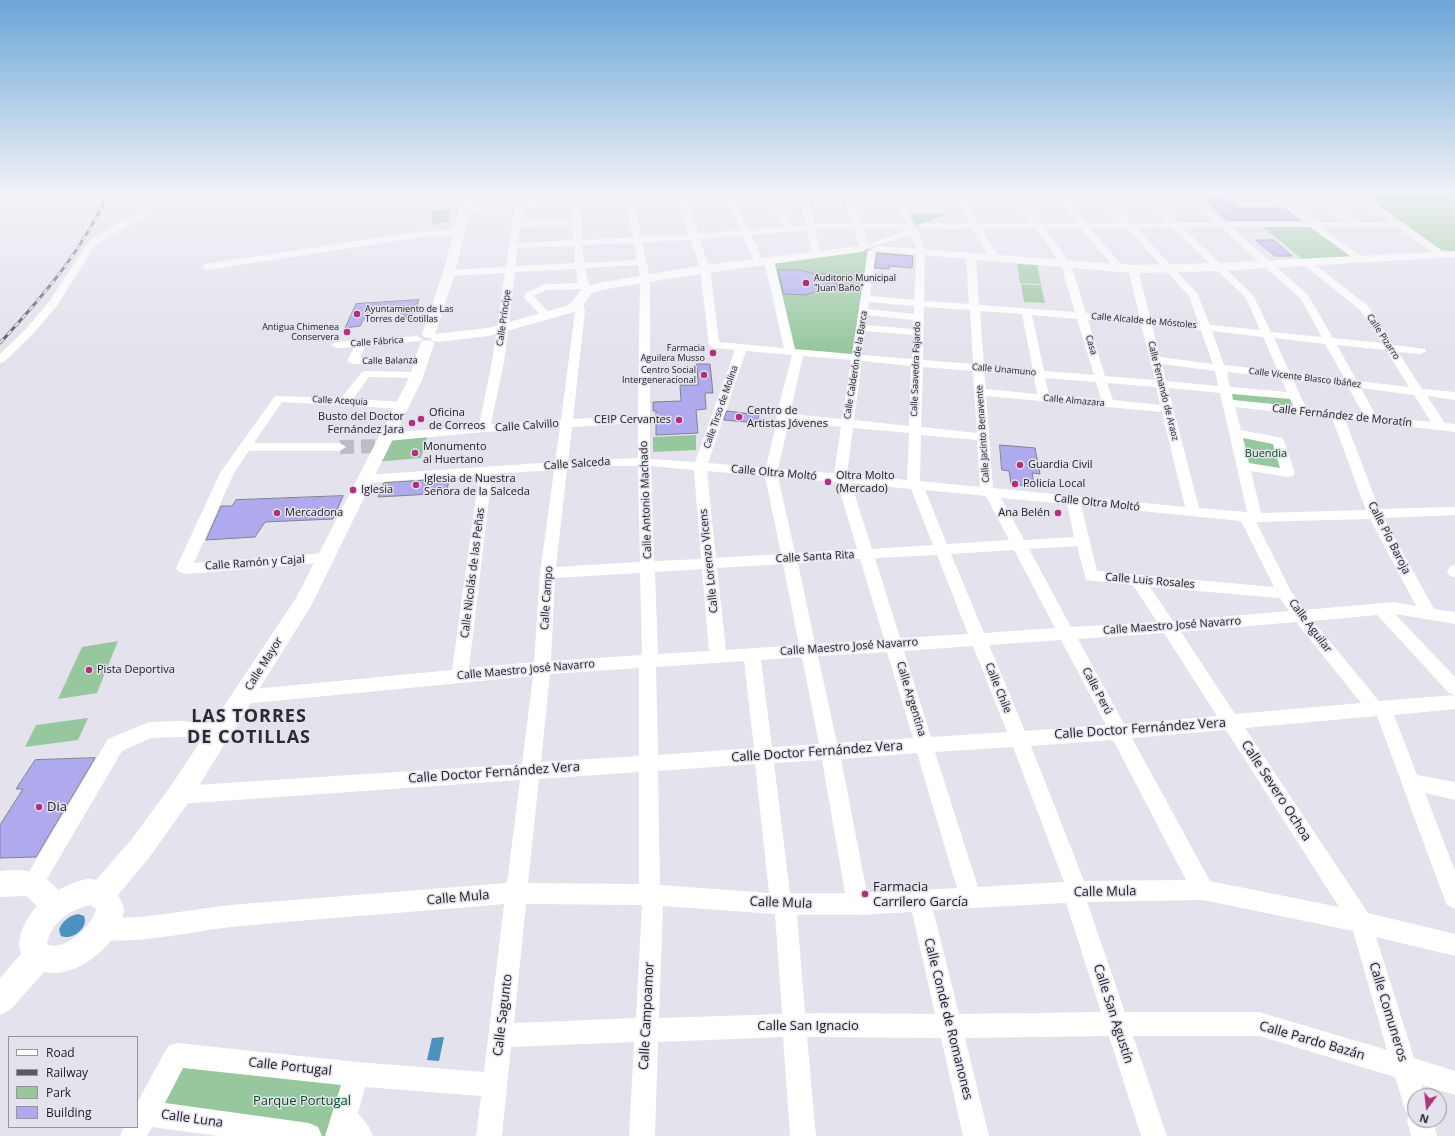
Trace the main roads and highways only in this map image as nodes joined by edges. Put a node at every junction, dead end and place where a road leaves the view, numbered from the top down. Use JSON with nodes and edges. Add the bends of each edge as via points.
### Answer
{"nodes":[{"id":1,"x":457,"y":245,"type":"edge"},
{"id":2,"x":1455,"y":254,"type":"edge"},
{"id":3,"x":428,"y":339,"type":"junction"},
{"id":4,"x":0,"y":884,"type":"edge"},
{"id":5,"x":102,"y":894,"type":"junction"},
{"id":6,"x":54,"y":908,"type":"junction"},
{"id":7,"x":39,"y":956,"type":"junction"},
{"id":8,"x":0,"y":1000,"type":"edge"}],
"edges":[{"from":1,"to":3,"type":"main road","name":"Calle Mayor"},
{"from":2,"to":3,"type":"main road","via":[[1133,269],[869,248],[584,288],[578,304],[570,310],[478,334]]},
{"from":3,"to":5,"type":"main road","name":"Calle Mayor","via":[[422,360],[402,405],[304,600],[178,795],[140,849]]},
{"from":4,"to":6,"type":"main road","via":[[18,881],[33,884]]},
{"from":5,"to":6,"type":"main road","via":[[82,893]]},
{"from":5,"to":7,"type":"main road","via":[[108,900],[109,917],[104,929],[88,945],[68,957],[55,960]]},
{"from":6,"to":7,"type":"main road","via":[[39,924],[34,935],[32,946]]},
{"from":7,"to":8,"type":"main road"}]}
